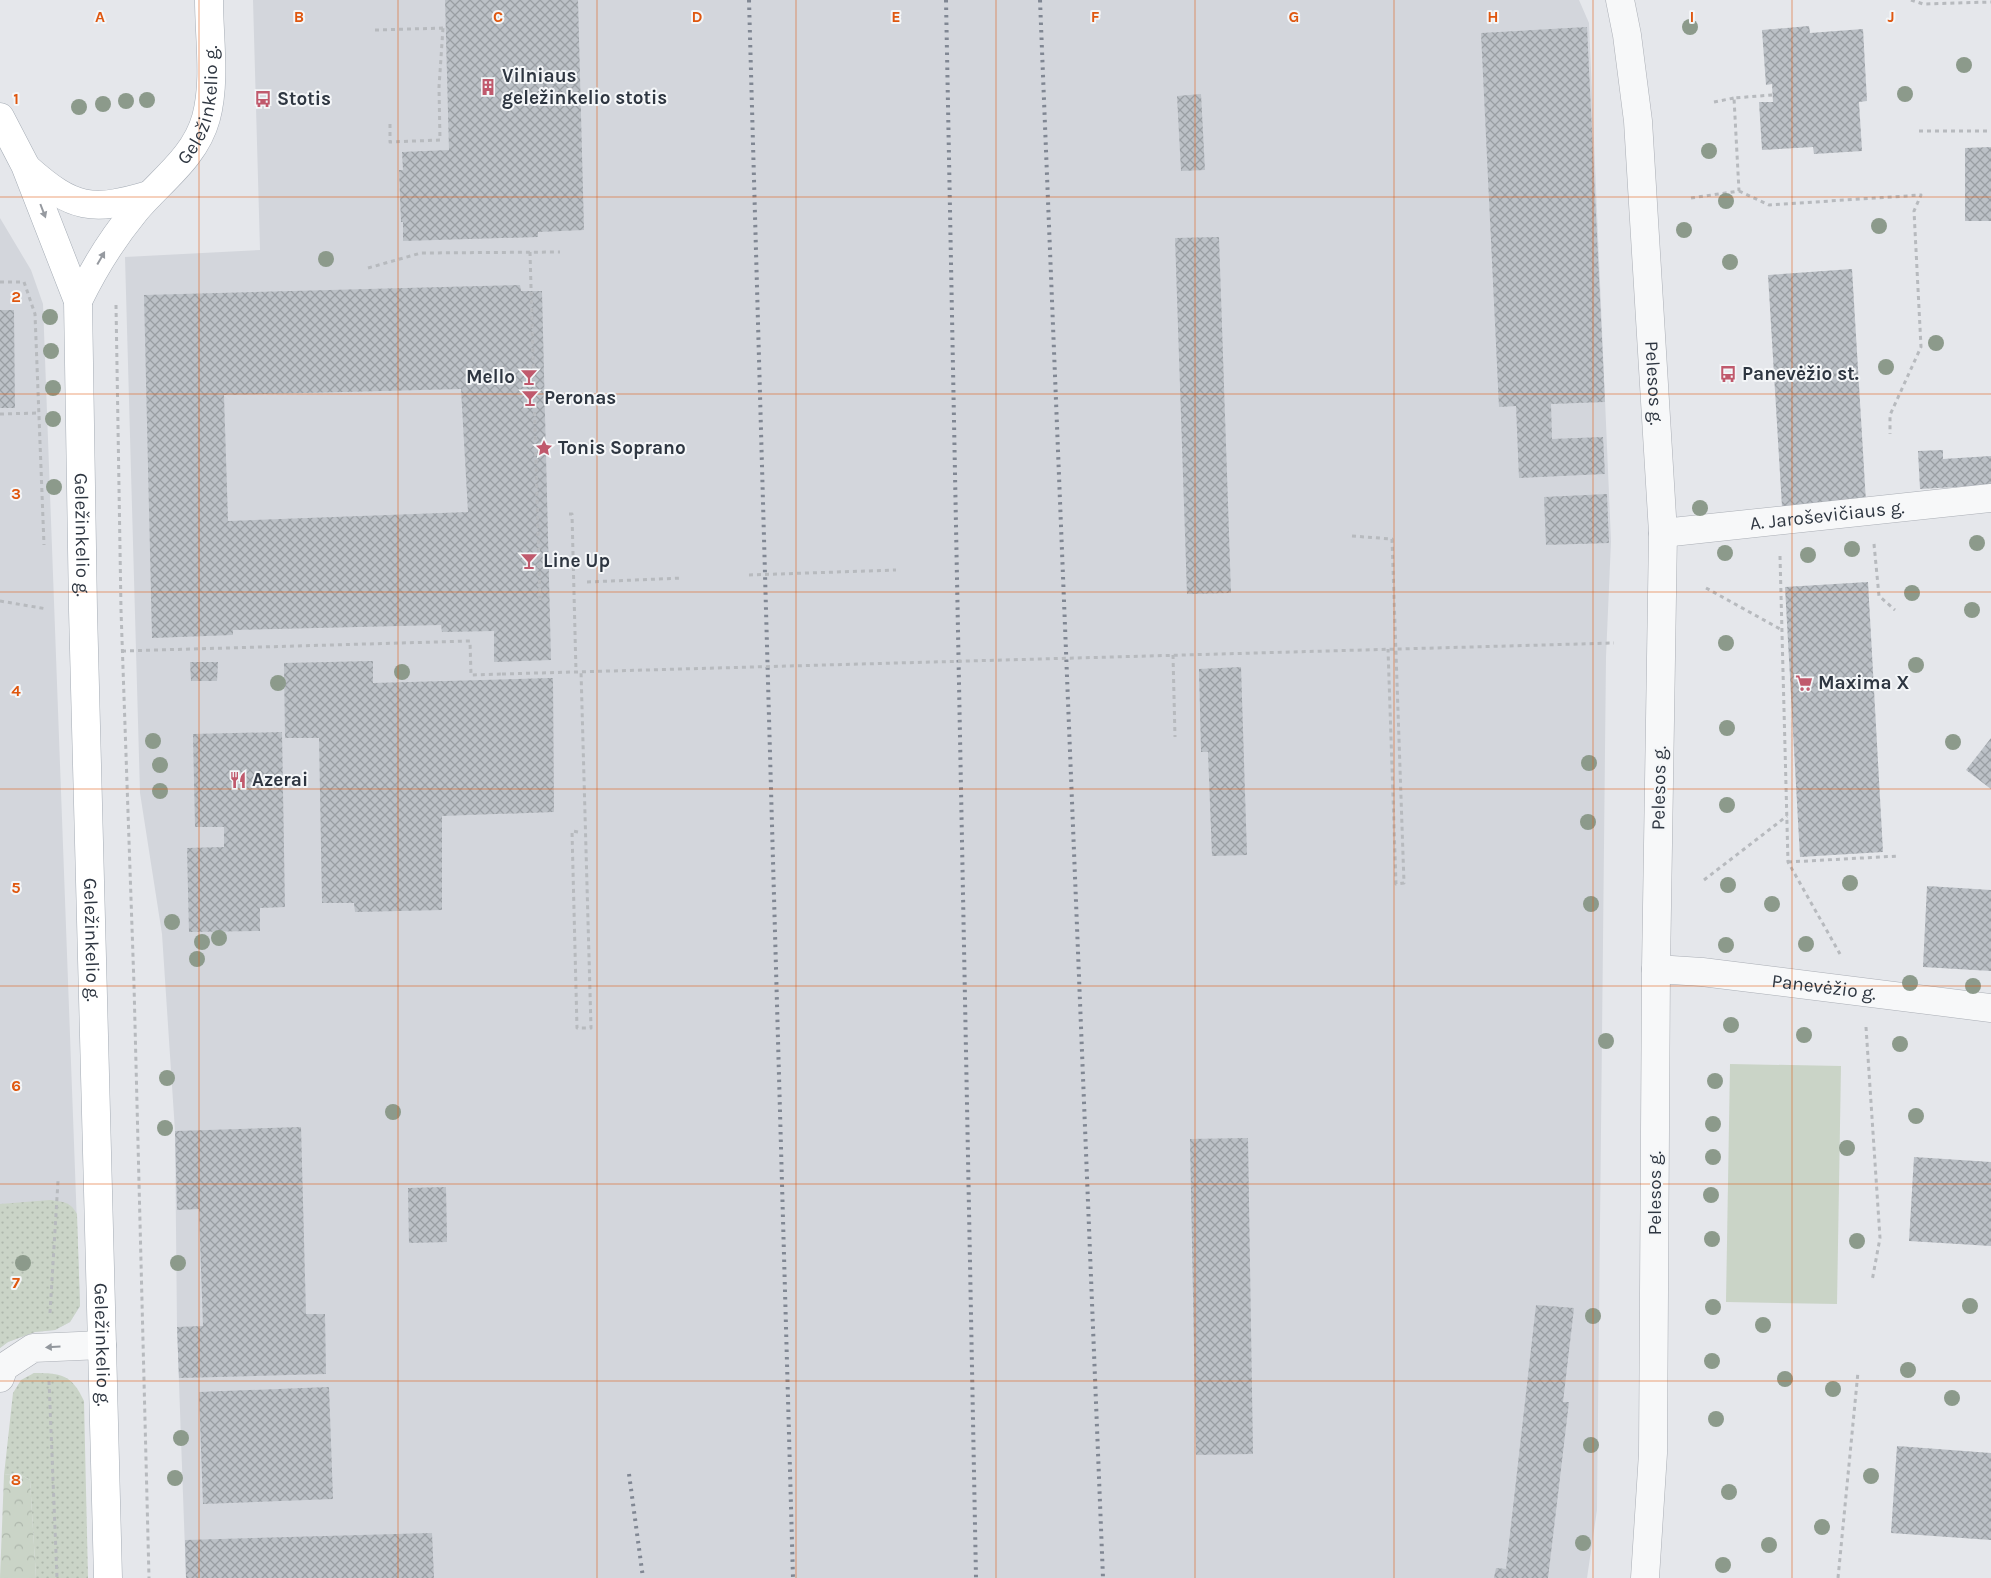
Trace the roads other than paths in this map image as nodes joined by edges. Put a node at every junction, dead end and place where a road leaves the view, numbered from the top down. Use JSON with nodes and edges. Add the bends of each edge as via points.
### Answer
{"nodes":[{"id":1,"x":209,"y":0,"type":"edge"},
{"id":2,"x":1620,"y":0,"type":"edge"},
{"id":3,"x":0,"y":117,"type":"edge"},
{"id":4,"x":25,"y":166,"type":"junction"},
{"id":5,"x":149,"y":194,"type":"junction"},
{"id":6,"x":78,"y":301,"type":"junction"},
{"id":7,"x":1991,"y":498,"type":"edge"},
{"id":8,"x":1663,"y":533,"type":"junction"},
{"id":9,"x":1656,"y":969,"type":"junction"},
{"id":10,"x":1991,"y":1008,"type":"edge"},
{"id":11,"x":102,"y":1345,"type":"junction"},
{"id":12,"x":0,"y":1378,"type":"edge"},
{"id":13,"x":108,"y":1578,"type":"edge"},
{"id":14,"x":1645,"y":1578,"type":"edge"}],
"edges":[{"from":1,"to":5,"type":"main road","name":"Geležinkelio g.","via":[[211,80],[206,118],[198,138],[179,166]]},
{"from":2,"to":8,"type":"street","name":"Pelesos g.","via":[[1638,122]]},
{"from":3,"to":4,"type":"main road","name":"Geležinkelio g."},
{"from":4,"to":5,"type":"main road","name":"Geležinkelio g.","via":[[51,189],[72,201],[94,205],[119,204]]},
{"from":4,"to":6,"type":"main road","name":"Geležinkelio g.","one_way":true},
{"from":6,"to":5,"type":"main road","name":"Geležinkelio g.","one_way":true,"via":[[108,246]]},
{"from":6,"to":11,"type":"main road","name":"Geležinkelio g."},
{"from":7,"to":8,"type":"street","name":"A. Jaroševičiaus g."},
{"from":8,"to":9,"type":"street","name":"Pelesos g."},
{"from":9,"to":10,"type":"street","name":"Panevėžio g."},
{"from":9,"to":14,"type":"street","name":"Pelesos g.","via":[[1653,1453]]},
{"from":11,"to":12,"type":"street","one_way":true,"via":[[33,1348],[4,1367]]},
{"from":11,"to":13,"type":"main road","name":"Geležinkelio g."}]}
